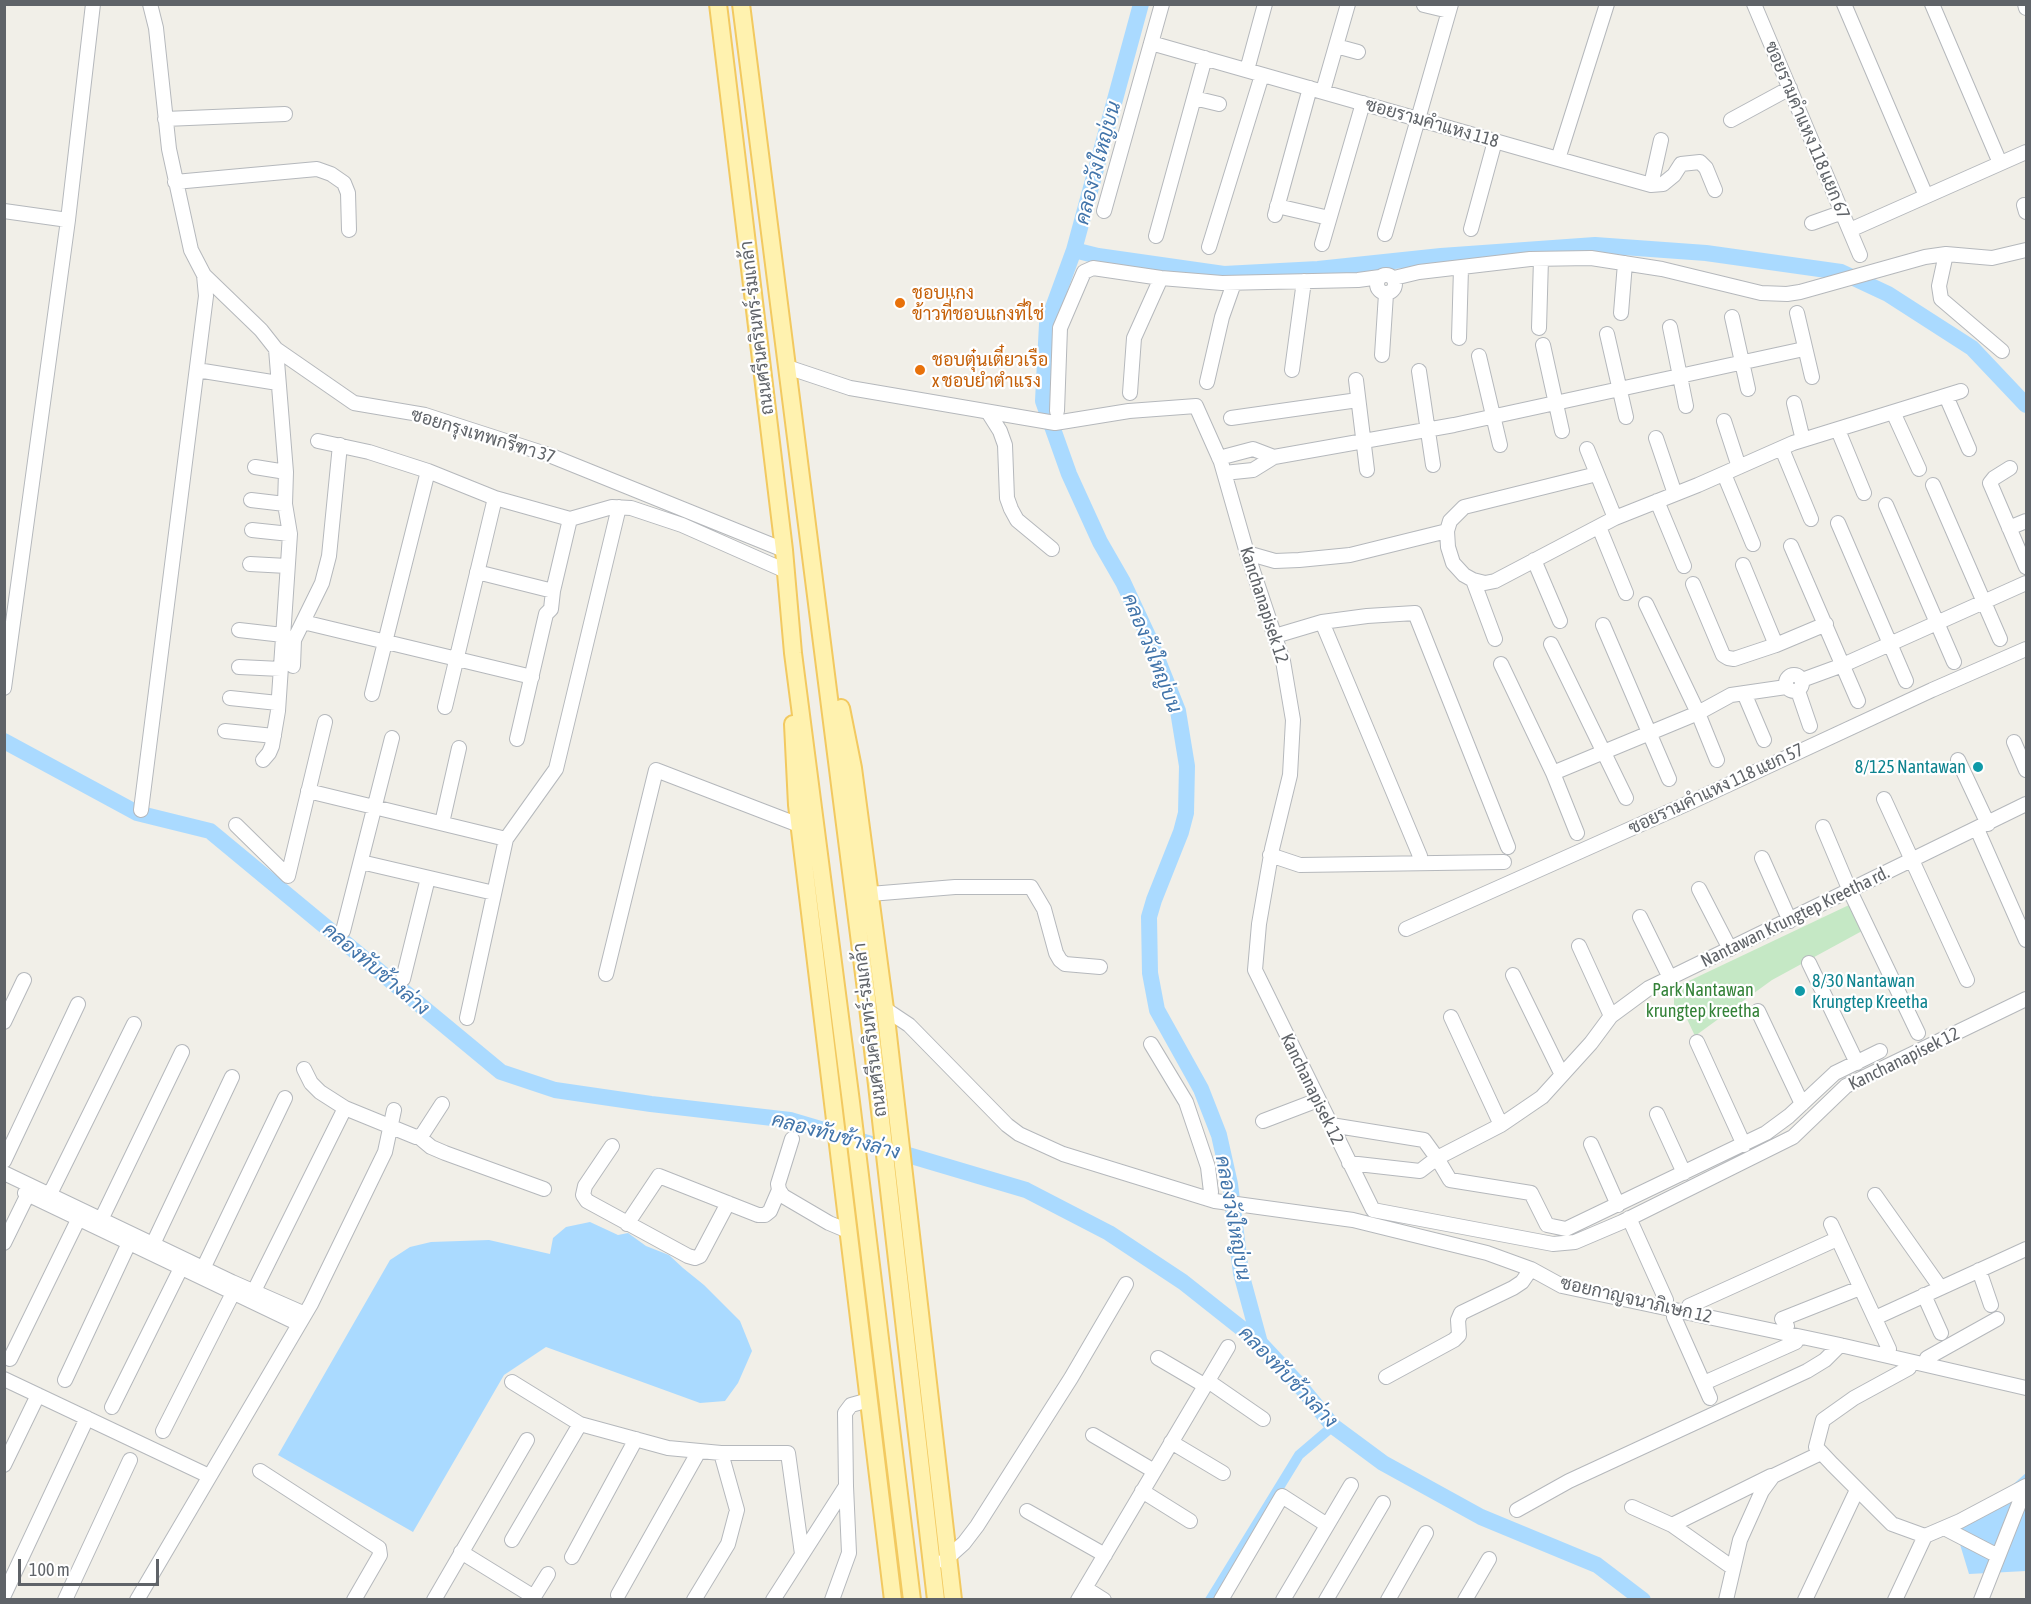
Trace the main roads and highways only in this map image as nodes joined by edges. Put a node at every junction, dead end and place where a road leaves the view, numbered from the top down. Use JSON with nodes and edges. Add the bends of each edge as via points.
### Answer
{"nodes":[{"id":1,"x":718,"y":4,"type":"edge"},
{"id":2,"x":741,"y":4,"type":"edge"},
{"id":3,"x":823,"y":640,"type":"junction"},
{"id":4,"x":792,"y":653,"type":"junction"},
{"id":5,"x":881,"y":1499,"type":"junction"},
{"id":6,"x":946,"y":1560,"type":"junction"},
{"id":7,"x":893,"y":1599,"type":"edge"},
{"id":8,"x":906,"y":1599,"type":"edge"},
{"id":9,"x":912,"y":1599,"type":"edge"},
{"id":10,"x":936,"y":1599,"type":"edge"},
{"id":11,"x":944,"y":1599,"type":"edge"},
{"id":12,"x":953,"y":1599,"type":"edge"}],
"edges":[{"from":1,"to":4,"type":"main road","name":"ถนนศรีนครินทร์-ร่มเกล้า","via":[[784,550]]},
{"from":2,"to":3,"type":"main road","name":"ถนนศรีนครินทร์-ร่มเกล้า"},
{"from":3,"to":6,"type":"main road","name":"ถนนศรีนครินทร์-ร่มเกล้า","via":[[853,768],[870,894]]},
{"from":3,"to":10,"type":"main road","name":"ถนนศรีนครินทร์-ร่มเกล้า"},
{"from":4,"to":5,"type":"main road","name":"ถนนศรีนครินทร์-ร่มเกล้า","via":[[799,825]]},
{"from":4,"to":9,"type":"main road","name":"ถนนศรีนครินทร์-ร่มเกล้า"},
{"from":5,"to":7,"type":"main road"},
{"from":5,"to":8,"type":"main road"},
{"from":6,"to":11,"type":"main road"},
{"from":6,"to":12,"type":"main road"}]}
